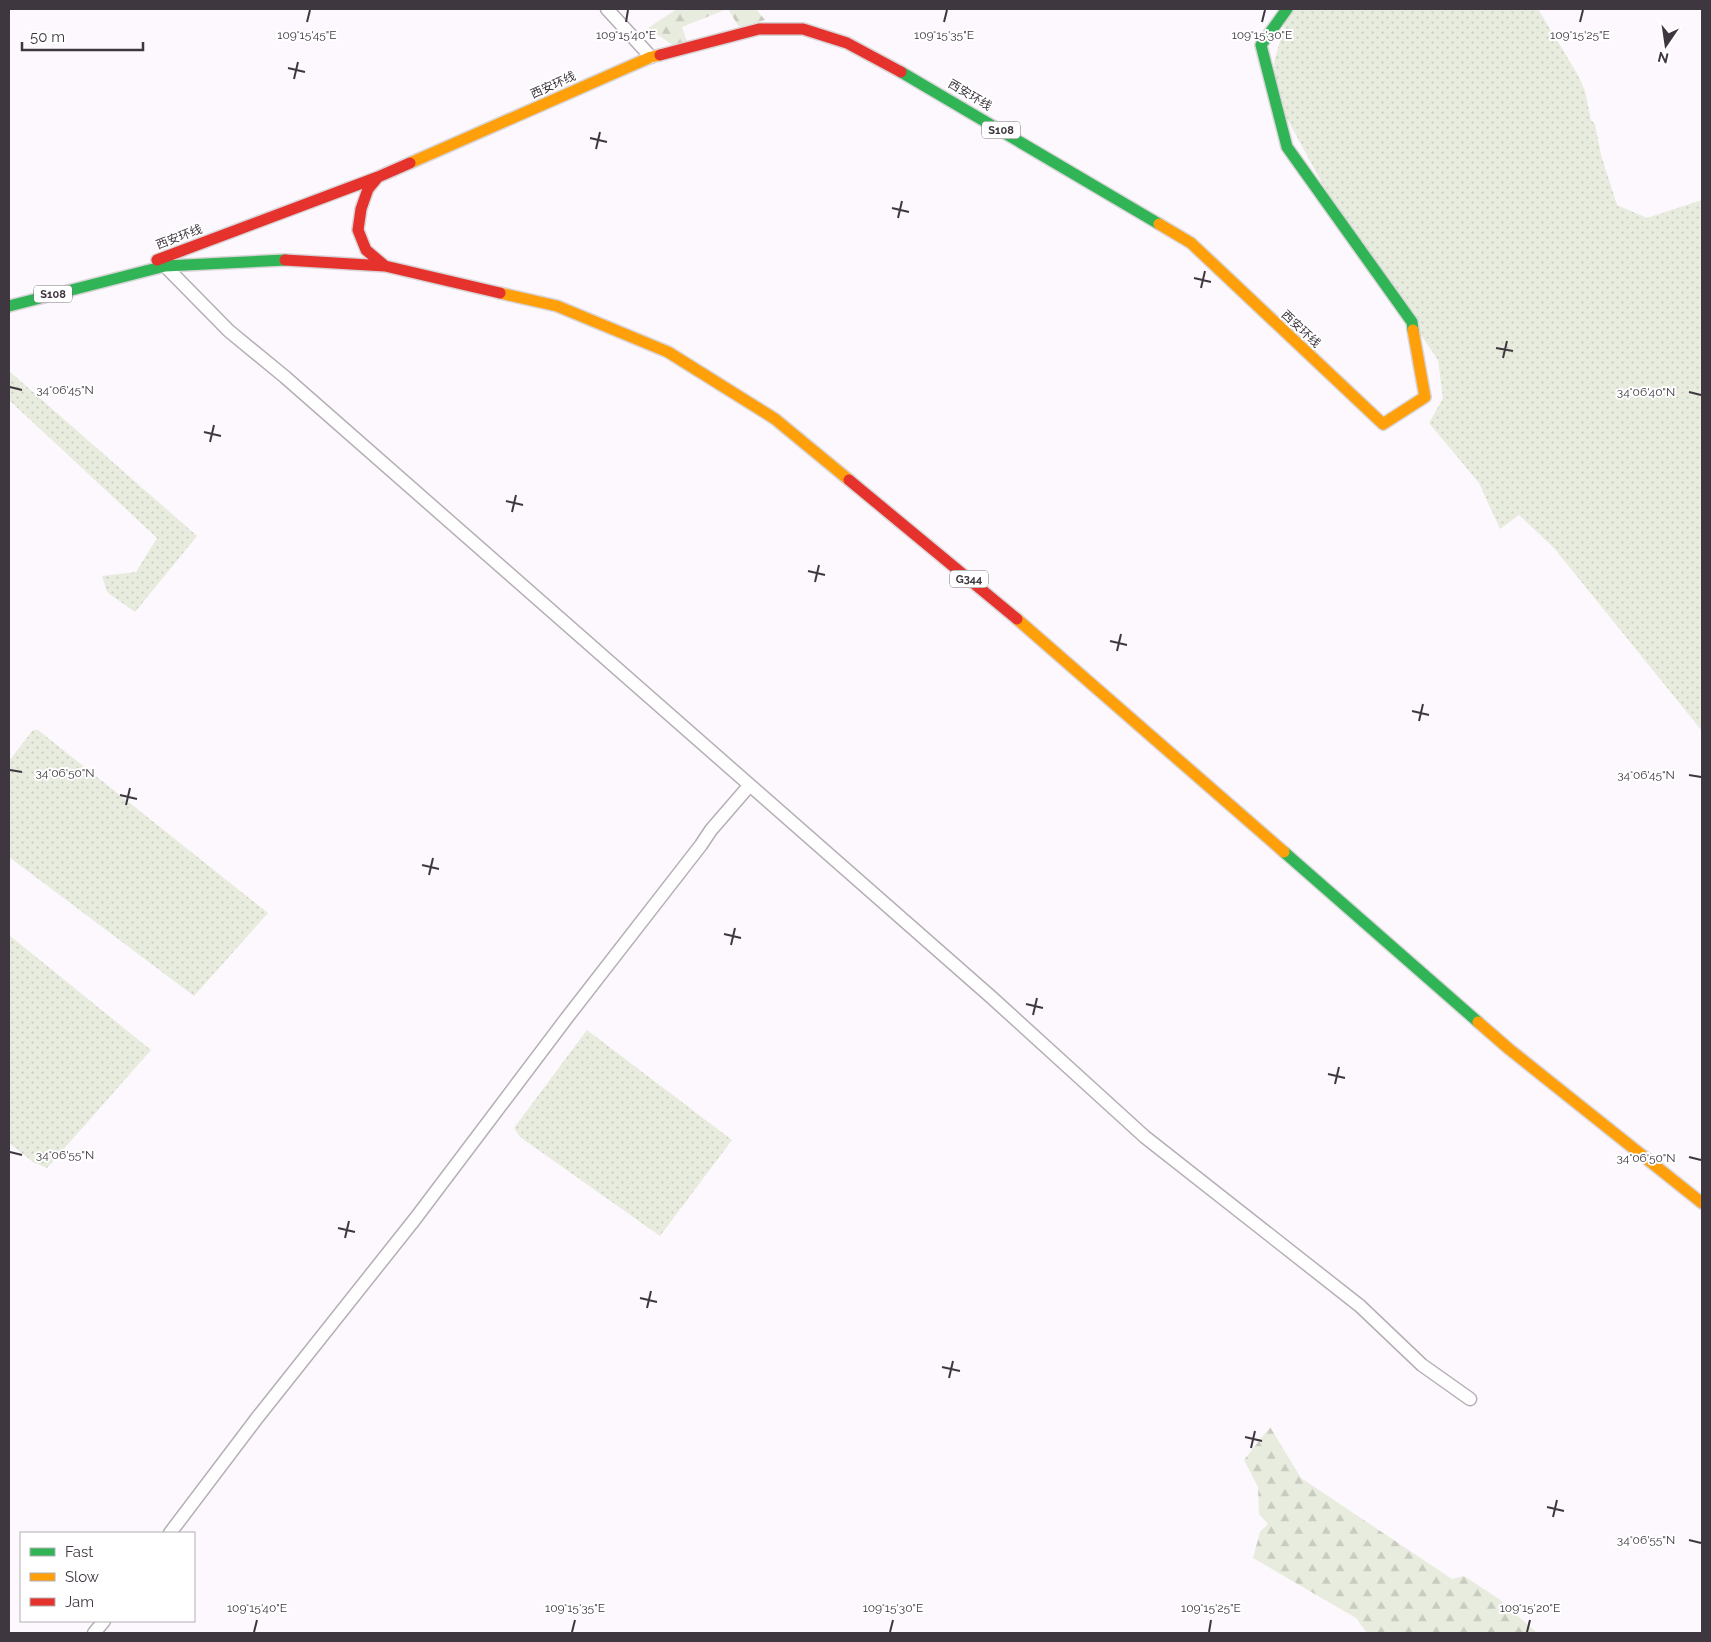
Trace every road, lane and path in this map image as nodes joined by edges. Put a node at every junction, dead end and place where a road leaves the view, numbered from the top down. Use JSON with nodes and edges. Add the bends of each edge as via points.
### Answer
{"nodes":[{"id":1,"x":608,"y":9,"type":"edge"},
{"id":2,"x":1287,"y":9,"type":"edge"},
{"id":3,"x":651,"y":57,"type":"junction"},
{"id":4,"x":378,"y":177,"type":"junction"},
{"id":5,"x":164,"y":266,"type":"junction"},
{"id":6,"x":385,"y":266,"type":"junction"},
{"id":7,"x":98,"y":282,"type":"junction"},
{"id":8,"x":9,"y":306,"type":"edge"},
{"id":9,"x":749,"y":786,"type":"junction"},
{"id":10,"x":1702,"y":1203,"type":"edge"},
{"id":11,"x":1470,"y":1399,"type":"dead end"},
{"id":12,"x":171,"y":1532,"type":"edge"},
{"id":13,"x":103,"y":1622,"type":"edge"},
{"id":14,"x":94,"y":1633,"type":"edge"}],
"edges":[{"from":1,"to":3,"type":"street"},
{"from":2,"to":3,"type":"main road","name":"西安环线","number":"S108","via":[[1261,46],[1287,146],[1412,322],[1425,397],[1383,424],[1191,243],[921,82],[847,43],[803,29],[759,29]]},
{"from":3,"to":4,"type":"main road","name":"西安环线","number":"S108"},
{"from":4,"to":6,"type":"main road","via":[[368,190],[358,230],[366,250]]},
{"from":4,"to":7,"type":"main road","name":"西安环线","number":"S108"},
{"from":5,"to":6,"type":"main road","number":"G344","via":[[281,260]]},
{"from":5,"to":7,"type":"main road","number":"G344"},
{"from":5,"to":9,"type":"street","via":[[229,331]]},
{"from":6,"to":10,"type":"main road","number":"G344","via":[[557,306],[668,352],[775,419],[1010,613],[1509,1049]]},
{"from":7,"to":8,"type":"main road","number":"S108"},
{"from":9,"to":11,"type":"street","via":[[990,996],[1145,1137],[1360,1306],[1422,1365]]},
{"from":9,"to":12,"type":"street","via":[[711,830],[415,1219]]},
{"from":13,"to":14,"type":"street"}]}
